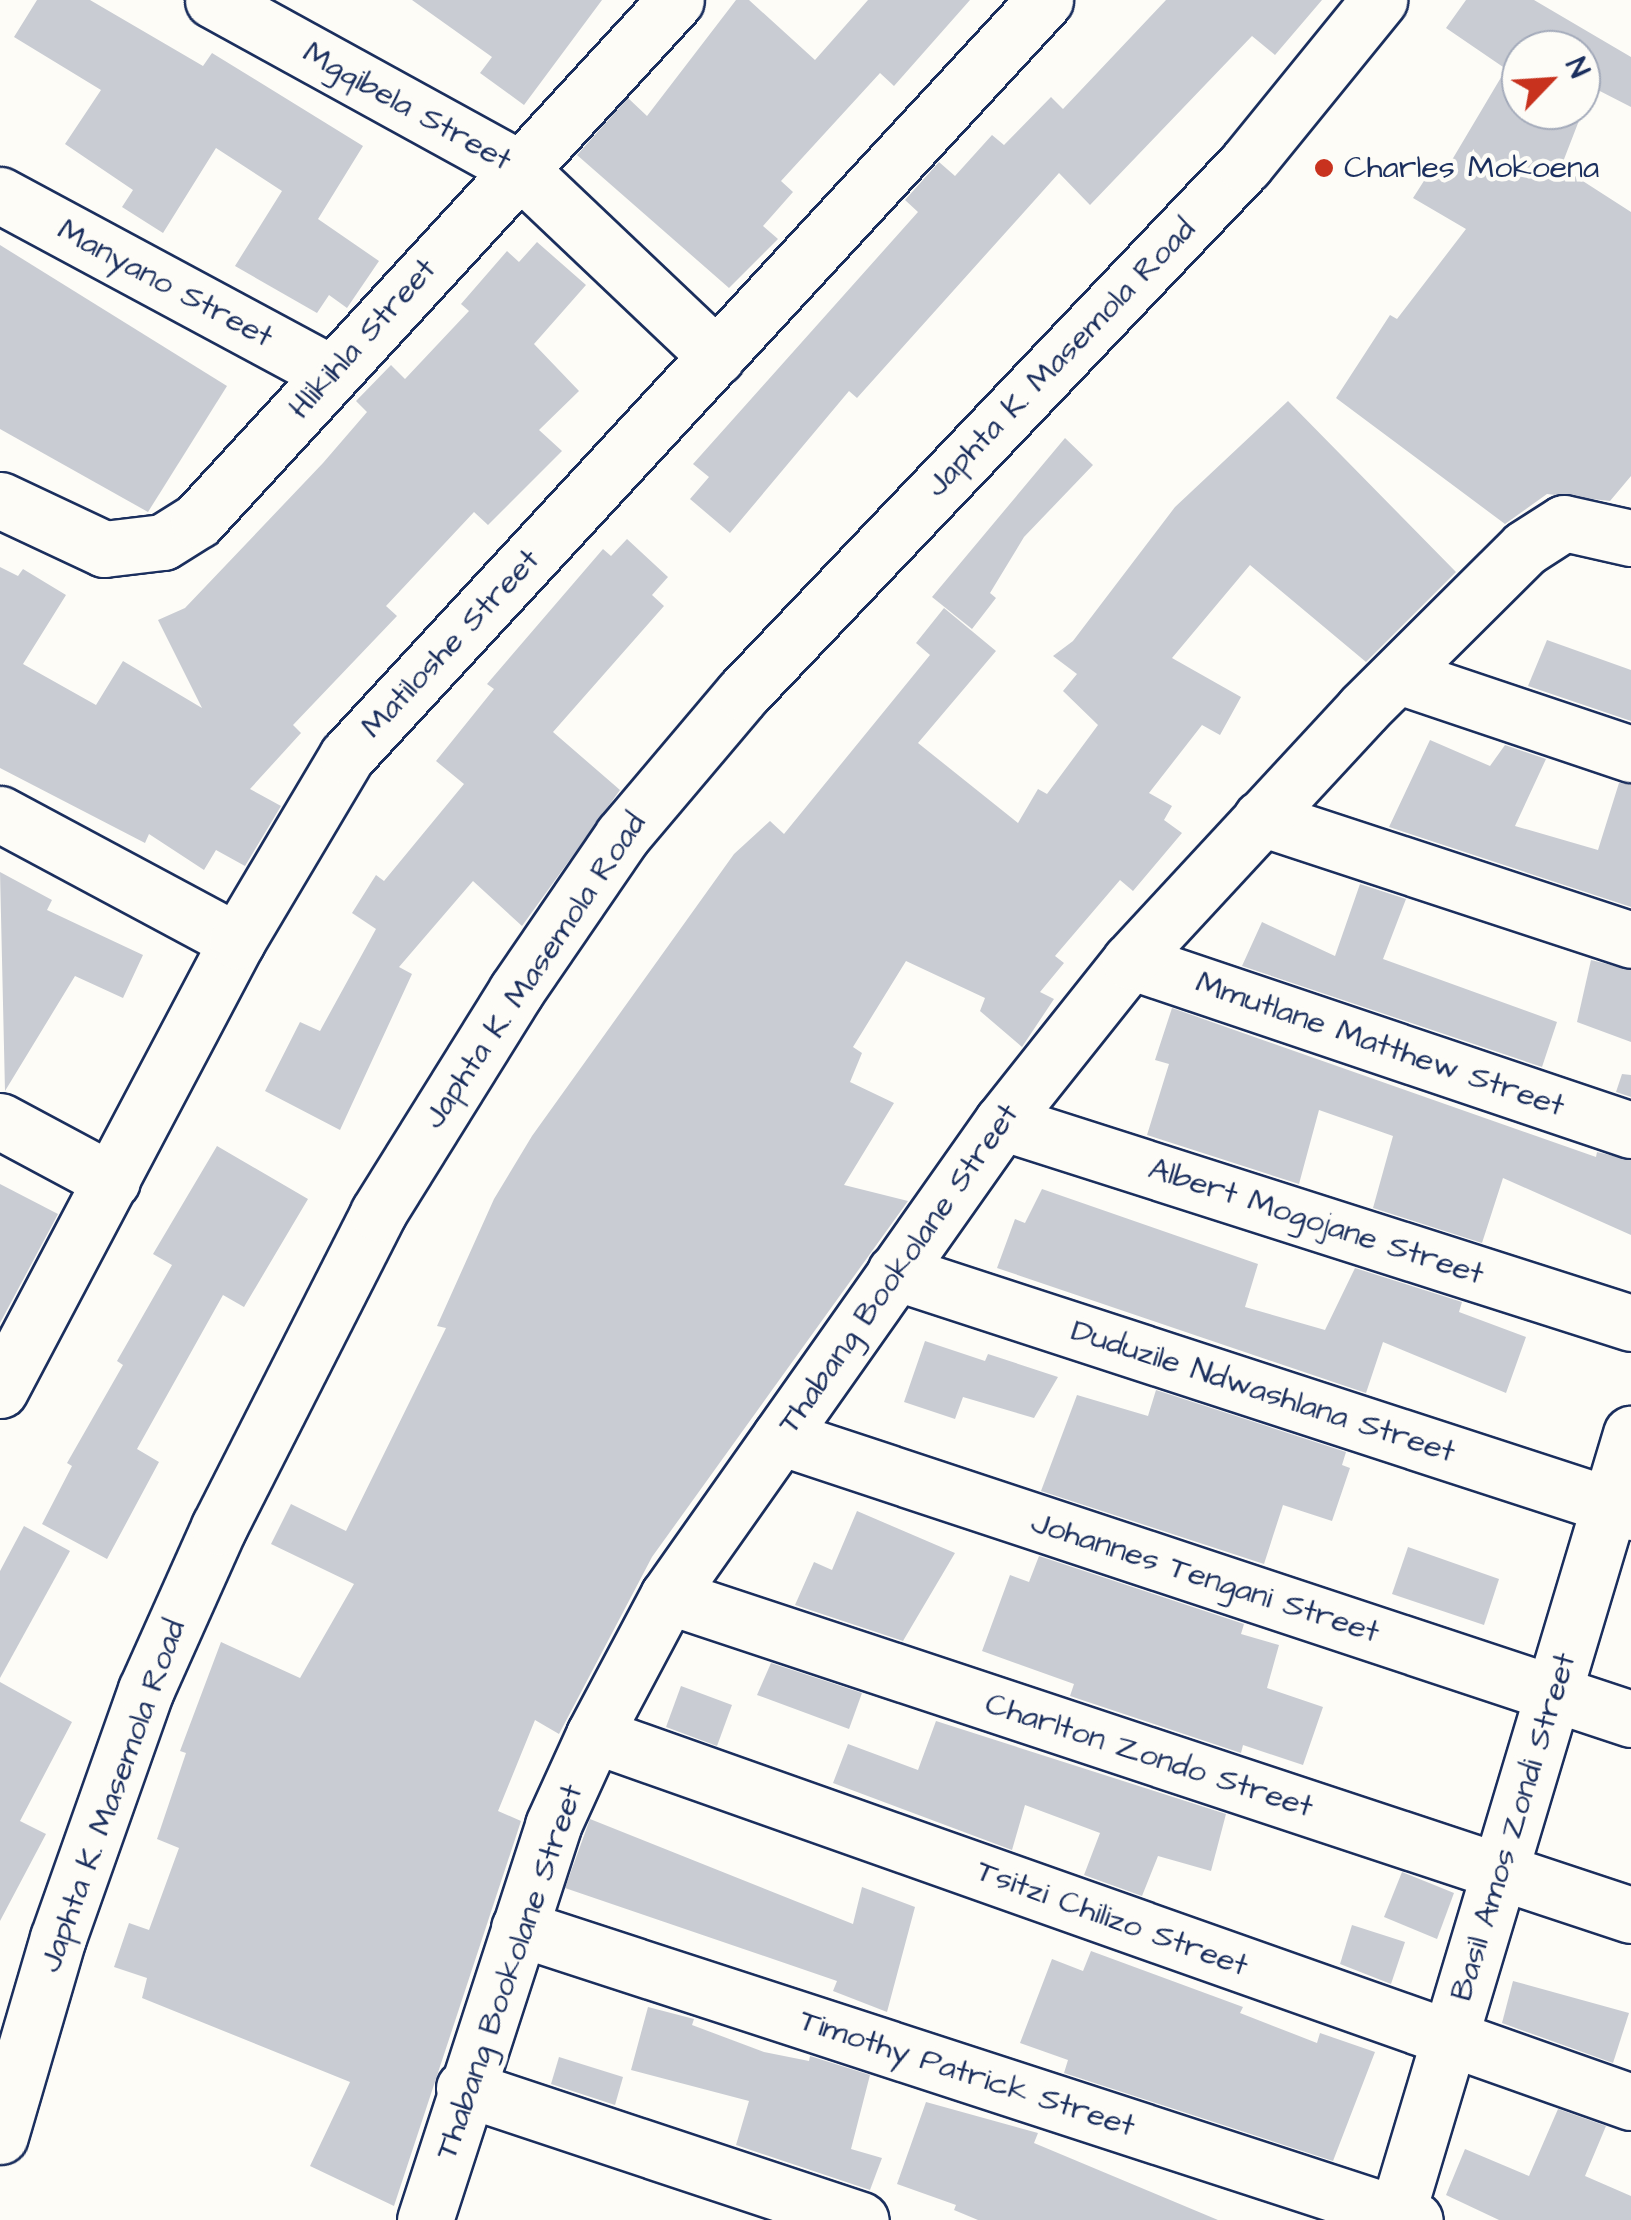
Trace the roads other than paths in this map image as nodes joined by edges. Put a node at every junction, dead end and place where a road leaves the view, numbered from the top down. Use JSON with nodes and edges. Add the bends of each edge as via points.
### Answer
{"nodes":[{"id":1,"x":214,"y":0,"type":"edge"},
{"id":2,"x":676,"y":0,"type":"edge"},
{"id":3,"x":1045,"y":0,"type":"edge"},
{"id":4,"x":1379,"y":0,"type":"edge"},
{"id":5,"x":518,"y":168,"type":"junction"},
{"id":6,"x":0,"y":196,"type":"edge"},
{"id":7,"x":718,"y":357,"type":"junction"},
{"id":8,"x":331,"y":373,"type":"junction"},
{"id":9,"x":0,"y":500,"type":"edge"},
{"id":10,"x":1631,"y":538,"type":"edge"},
{"id":11,"x":1399,"y":676,"type":"junction"},
{"id":12,"x":1631,"y":754,"type":"edge"},
{"id":13,"x":0,"y":814,"type":"edge"},
{"id":14,"x":1261,"y":818,"type":"junction"},
{"id":15,"x":237,"y":940,"type":"junction"},
{"id":16,"x":1631,"y":940,"type":"edge"},
{"id":17,"x":1130,"y":961,"type":"junction"},
{"id":18,"x":0,"y":1120,"type":"edge"},
{"id":19,"x":1002,"y":1122,"type":"junction"},
{"id":20,"x":1631,"y":1130,"type":"edge"},
{"id":21,"x":112,"y":1181,"type":"junction"},
{"id":22,"x":896,"y":1272,"type":"junction"},
{"id":23,"x":1631,"y":1323,"type":"edge"},
{"id":24,"x":0,"y":1390,"type":"edge"},
{"id":25,"x":1631,"y":1434,"type":"edge"},
{"id":26,"x":780,"y":1437,"type":"junction"},
{"id":27,"x":1621,"y":1509,"type":"edge"},
{"id":28,"x":668,"y":1596,"type":"junction"},
{"id":29,"x":1554,"y":1694,"type":"junction"},
{"id":30,"x":1631,"y":1719,"type":"edge"},
{"id":31,"x":594,"y":1735,"type":"junction"},
{"id":32,"x":1500,"y":1874,"type":"junction"},
{"id":33,"x":1631,"y":1915,"type":"edge"},
{"id":34,"x":518,"y":1928,"type":"junction"},
{"id":35,"x":1451,"y":2039,"type":"junction"},
{"id":36,"x":464,"y":2088,"type":"junction"},
{"id":37,"x":1631,"y":2102,"type":"edge"},
{"id":38,"x":0,"y":2136,"type":"edge"},
{"id":39,"x":1402,"y":2218,"type":"edge"},
{"id":40,"x":426,"y":2220,"type":"edge"},
{"id":41,"x":862,"y":2220,"type":"edge"}],
"edges":[{"from":1,"to":5,"type":"street","name":"Mgqibela Street"},
{"from":2,"to":5,"type":"street","name":"Hlikihla Street"},
{"from":3,"to":7,"type":"street","name":"Matiloshe Street"},
{"from":4,"to":38,"type":"street","name":"Japhta K. Masemola Road","via":[[1245,165],[744,693],[622,836],[516,991],[370,1228],[211,1545],[140,1708],[58,1938]]},
{"from":5,"to":7,"type":"street","name":"Mgqibela Street"},
{"from":5,"to":8,"type":"street","name":"Hlikihla Street"},
{"from":6,"to":8,"type":"street","name":"Manyano Street"},
{"from":7,"to":15,"type":"street","name":"Matiloshe Street","via":[[347,756]]},
{"from":8,"to":9,"type":"street","name":"Hlikihla Street","via":[[198,520],[164,542],[104,549]]},
{"from":10,"to":11,"type":"street","name":"Thabang Bookolane Street","via":[[1564,523],[1525,548]]},
{"from":11,"to":12,"type":"street"},
{"from":11,"to":14,"type":"street","name":"Thabang Bookolane Street"},
{"from":13,"to":15,"type":"street"},
{"from":14,"to":16,"type":"street"},
{"from":14,"to":17,"type":"street","name":"Thabang Bookolane Street"},
{"from":15,"to":21,"type":"street","name":"Matiloshe Street"},
{"from":17,"to":19,"type":"street","name":"Thabang Bookolane Street"},
{"from":17,"to":20,"type":"street","name":"Mmutlane Matthew Street"},
{"from":18,"to":21,"type":"street"},
{"from":19,"to":22,"type":"street","name":"Thabang Bookolane Street"},
{"from":19,"to":23,"type":"street","name":"Albert Mogojane Street"},
{"from":21,"to":24,"type":"street","name":"Matiloshe Street"},
{"from":22,"to":26,"type":"street","name":"Thabang Bookolane Street"},
{"from":22,"to":27,"type":"street","name":"Duduzile Ndwashlana Street"},
{"from":25,"to":27,"type":"street","name":"Basil Amos Zondi Street"},
{"from":26,"to":28,"type":"street","name":"Thabang Bookolane Street"},
{"from":26,"to":29,"type":"street","name":"Johannes Tengani Street"},
{"from":27,"to":29,"type":"street","name":"Basil Amos Zondi Street"},
{"from":28,"to":31,"type":"street","name":"Thabang Bookolane Street"},
{"from":28,"to":32,"type":"street","name":"Charlton Zondo Street"},
{"from":29,"to":30,"type":"street","name":"Johannes Tengani Street"},
{"from":29,"to":32,"type":"street","name":"Basil Amos Zondi Street"},
{"from":31,"to":34,"type":"street","name":"Thabang Bookolane Street","via":[[553,1824]]},
{"from":31,"to":35,"type":"street","name":"Tsitzi Chilizo Street"},
{"from":32,"to":33,"type":"street","name":"Charlton Zondo Street"},
{"from":32,"to":35,"type":"street","name":"Basil Amos Zondi Street"},
{"from":34,"to":36,"type":"street","name":"Thabang Bookolane Street"},
{"from":34,"to":39,"type":"street","name":"Timothy Patrick Street"},
{"from":35,"to":37,"type":"street","name":"Tsitzi Chilizo Street"},
{"from":35,"to":39,"type":"street","name":"Basil Amos Zondi Street"},
{"from":36,"to":40,"type":"street","name":"Thabang Bookolane Street"},
{"from":36,"to":41,"type":"street"}]}
